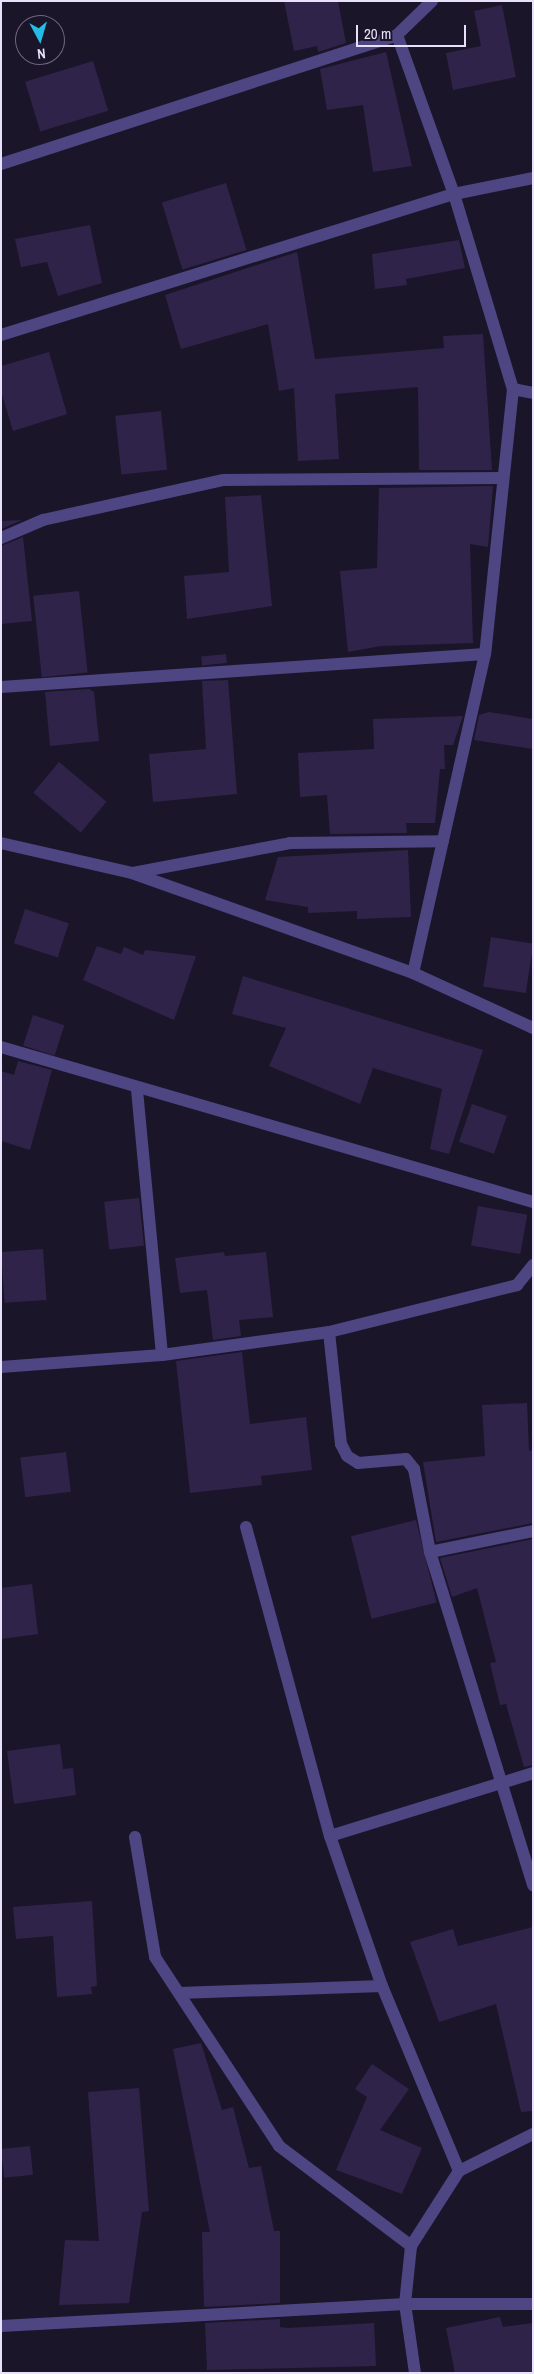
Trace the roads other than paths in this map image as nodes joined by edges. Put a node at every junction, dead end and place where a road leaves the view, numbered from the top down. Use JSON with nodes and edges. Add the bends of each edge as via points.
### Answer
{"nodes":[{"id":1,"x":432,"y":1,"type":"edge"},
{"id":2,"x":397,"y":35,"type":"junction"},
{"id":3,"x":1,"y":164,"type":"edge"},
{"id":4,"x":533,"y":178,"type":"edge"},
{"id":5,"x":454,"y":194,"type":"junction"},
{"id":6,"x":1,"y":335,"type":"edge"},
{"id":7,"x":513,"y":388,"type":"junction"},
{"id":8,"x":533,"y":393,"type":"edge"},
{"id":9,"x":502,"y":478,"type":"junction"},
{"id":10,"x":1,"y":538,"type":"edge"},
{"id":11,"x":485,"y":654,"type":"junction"},
{"id":12,"x":1,"y":687,"type":"edge"},
{"id":13,"x":443,"y":841,"type":"junction"},
{"id":14,"x":1,"y":842,"type":"edge"},
{"id":15,"x":132,"y":874,"type":"junction"},
{"id":16,"x":413,"y":973,"type":"junction"},
{"id":17,"x":533,"y":1028,"type":"edge"},
{"id":18,"x":1,"y":1047,"type":"edge"},
{"id":19,"x":137,"y":1090,"type":"junction"},
{"id":20,"x":533,"y":1202,"type":"edge"},
{"id":21,"x":533,"y":1265,"type":"edge"},
{"id":22,"x":329,"y":1332,"type":"junction"},
{"id":23,"x":162,"y":1355,"type":"junction"},
{"id":24,"x":1,"y":1367,"type":"edge"},
{"id":25,"x":246,"y":1527,"type":"dead end"},
{"id":26,"x":533,"y":1531,"type":"edge"},
{"id":27,"x":430,"y":1552,"type":"junction"},
{"id":28,"x":533,"y":1773,"type":"edge"},
{"id":29,"x":498,"y":1781,"type":"junction"},
{"id":30,"x":330,"y":1836,"type":"junction"},
{"id":31,"x":135,"y":1837,"type":"dead end"},
{"id":32,"x":533,"y":1885,"type":"edge"},
{"id":33,"x":382,"y":1986,"type":"junction"},
{"id":34,"x":179,"y":1993,"type":"junction"},
{"id":35,"x":533,"y":2134,"type":"edge"},
{"id":36,"x":459,"y":2171,"type":"junction"},
{"id":37,"x":411,"y":2246,"type":"junction"},
{"id":38,"x":405,"y":2304,"type":"junction"},
{"id":39,"x":533,"y":2304,"type":"edge"},
{"id":40,"x":1,"y":2326,"type":"edge"},
{"id":41,"x":415,"y":2373,"type":"edge"}],
"edges":[{"from":1,"to":2,"type":"street"},
{"from":2,"to":3,"type":"street"},
{"from":2,"to":5,"type":"street"},
{"from":4,"to":5,"type":"street"},
{"from":5,"to":6,"type":"street"},
{"from":5,"to":7,"type":"street"},
{"from":7,"to":8,"type":"street"},
{"from":7,"to":9,"type":"street"},
{"from":9,"to":10,"type":"street","via":[[224,480],[43,520]]},
{"from":9,"to":11,"type":"street"},
{"from":11,"to":12,"type":"street"},
{"from":11,"to":13,"type":"street"},
{"from":13,"to":15,"type":"street","via":[[290,843]]},
{"from":13,"to":16,"type":"street"},
{"from":14,"to":15,"type":"street"},
{"from":15,"to":16,"type":"street"},
{"from":16,"to":17,"type":"street"},
{"from":18,"to":19,"type":"street"},
{"from":19,"to":20,"type":"street"},
{"from":19,"to":23,"type":"street"},
{"from":21,"to":22,"type":"street","via":[[516,1285]]},
{"from":22,"to":23,"type":"street"},
{"from":22,"to":27,"type":"street","via":[[340,1444],[358,1463],[406,1459],[414,1469]]},
{"from":23,"to":24,"type":"street"},
{"from":25,"to":30,"type":"street"},
{"from":26,"to":27,"type":"street"},
{"from":27,"to":29,"type":"street"},
{"from":28,"to":29,"type":"street"},
{"from":29,"to":30,"type":"street"},
{"from":29,"to":32,"type":"street"},
{"from":30,"to":33,"type":"street"},
{"from":31,"to":34,"type":"street","via":[[155,1957]]},
{"from":33,"to":34,"type":"street"},
{"from":33,"to":36,"type":"street"},
{"from":34,"to":37,"type":"street","via":[[279,2146]]},
{"from":35,"to":36,"type":"street"},
{"from":36,"to":37,"type":"street"},
{"from":37,"to":38,"type":"street"},
{"from":38,"to":39,"type":"street"},
{"from":38,"to":40,"type":"street"},
{"from":38,"to":41,"type":"street"}]}
